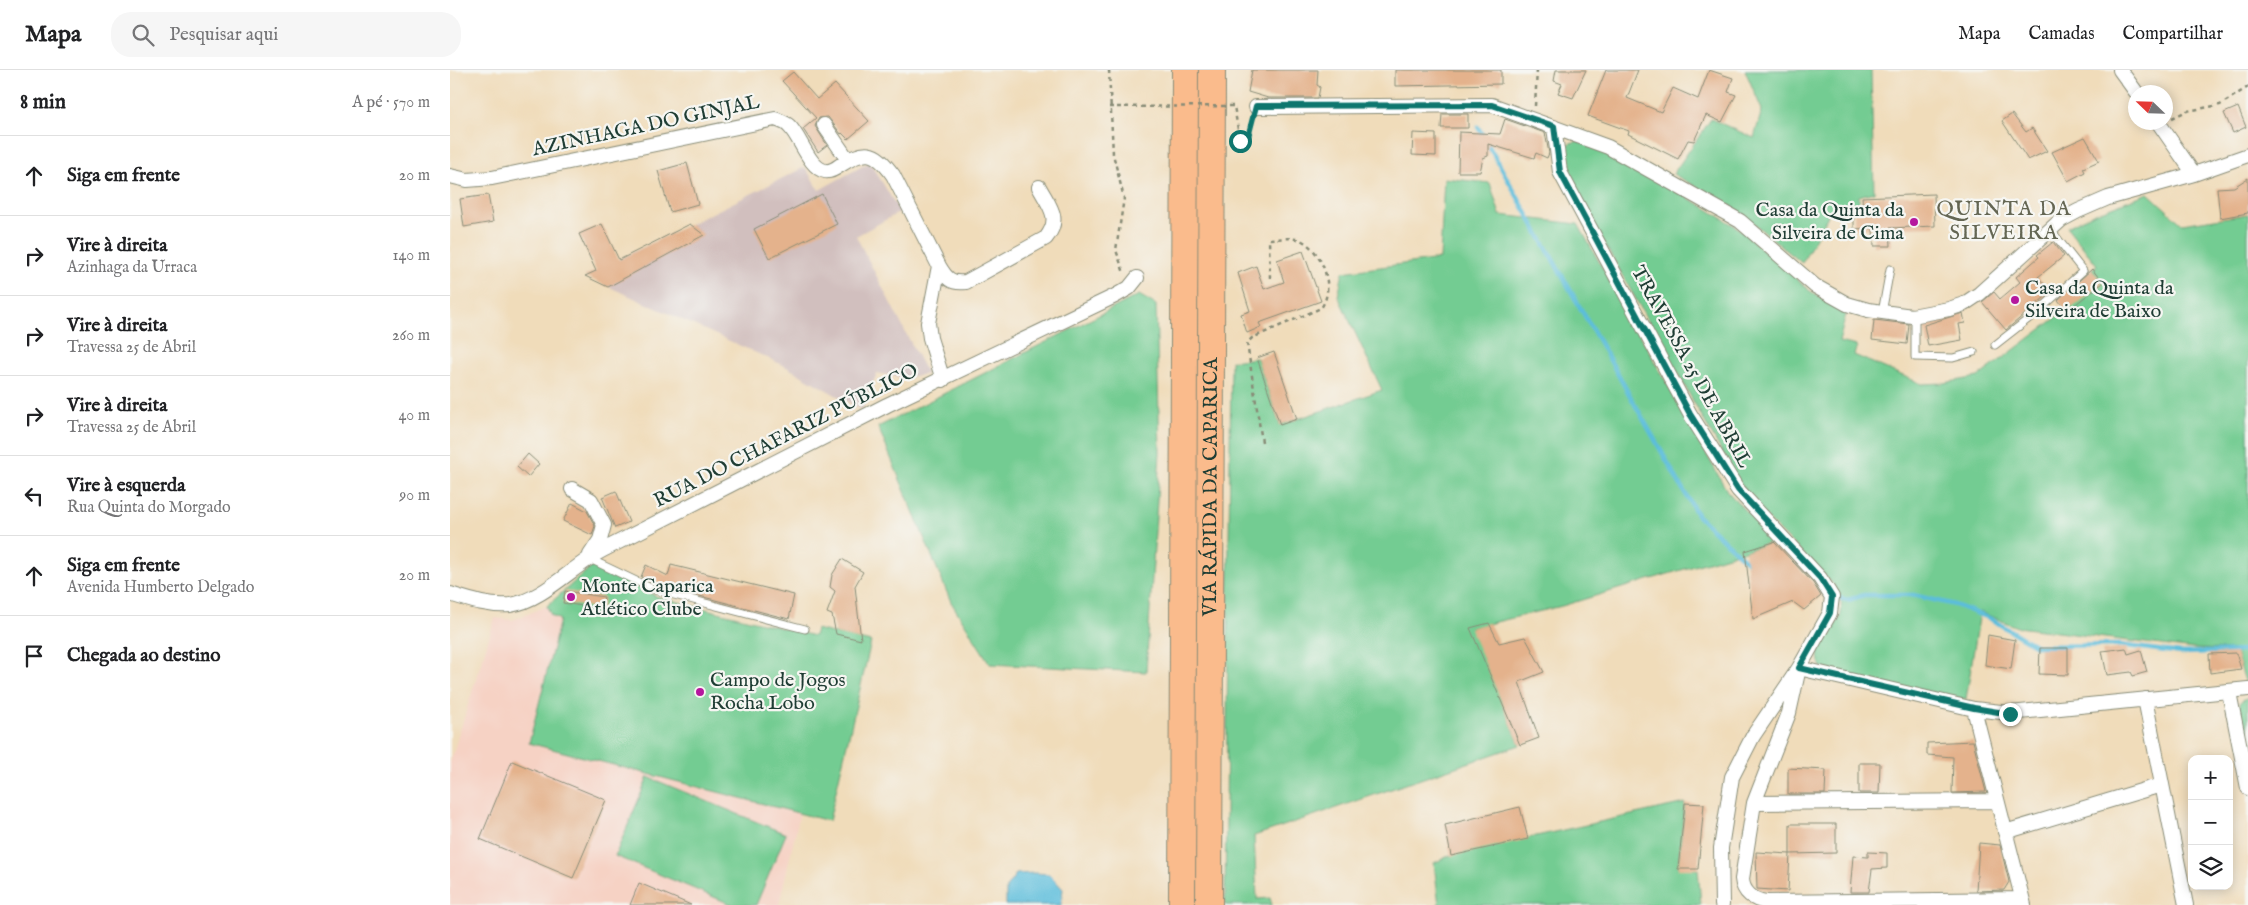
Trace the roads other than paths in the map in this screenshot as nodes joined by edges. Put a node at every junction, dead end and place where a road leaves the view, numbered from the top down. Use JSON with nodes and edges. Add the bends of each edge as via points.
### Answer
{"nodes":[{"id":1,"x":1175,"y":70,"type":"edge"},
{"id":2,"x":1185,"y":70,"type":"edge"},
{"id":3,"x":1212,"y":70,"type":"edge"},
{"id":4,"x":2120,"y":70,"type":"edge"},
{"id":5,"x":2131,"y":85,"type":"edge"},
{"id":6,"x":1256,"y":106,"type":"road end"},
{"id":7,"x":824,"y":125,"type":"dead end"},
{"id":8,"x":1554,"y":126,"type":"junction"},
{"id":9,"x":2164,"y":130,"type":"edge"},
{"id":10,"x":1185,"y":142,"type":"junction"},
{"id":11,"x":2248,"y":155,"type":"edge"},
{"id":12,"x":848,"y":160,"type":"junction"},
{"id":13,"x":2194,"y":174,"type":"junction"},
{"id":14,"x":450,"y":176,"type":"edge"},
{"id":15,"x":1039,"y":187,"type":"dead end"},
{"id":16,"x":2050,"y":230,"type":"junction"},
{"id":17,"x":939,"y":266,"type":"junction"},
{"id":18,"x":1890,"y":269,"type":"dead end"},
{"id":19,"x":1133,"y":283,"type":"road end"},
{"id":20,"x":1882,"y":312,"type":"junction"},
{"id":21,"x":1914,"y":316,"type":"junction"},
{"id":22,"x":1994,"y":345,"type":"dead end"},
{"id":23,"x":1974,"y":352,"type":"dead end"},
{"id":24,"x":943,"y":380,"type":"junction"},
{"id":25,"x":572,"y":489,"type":"dead end"},
{"id":26,"x":588,"y":558,"type":"junction"},
{"id":27,"x":450,"y":594,"type":"edge"},
{"id":28,"x":805,"y":629,"type":"dead end"},
{"id":29,"x":1799,"y":668,"type":"junction"},
{"id":30,"x":2248,"y":689,"type":"edge"},
{"id":31,"x":2229,"y":692,"type":"junction"},
{"id":32,"x":2145,"y":699,"type":"junction"},
{"id":33,"x":1974,"y":708,"type":"junction"},
{"id":34,"x":2161,"y":784,"type":"junction"},
{"id":35,"x":2248,"y":788,"type":"edge"},
{"id":36,"x":1996,"y":801,"type":"junction"},
{"id":37,"x":1754,"y":803,"type":"junction"},
{"id":38,"x":2005,"y":832,"type":"junction"},
{"id":39,"x":2022,"y":902,"type":"edge"},
{"id":40,"x":1182,"y":905,"type":"edge"},
{"id":41,"x":1209,"y":905,"type":"edge"},
{"id":42,"x":1722,"y":905,"type":"edge"},
{"id":43,"x":2186,"y":905,"type":"edge"}],
"edges":[{"from":1,"to":10,"type":"highway"},
{"from":2,"to":10,"type":"highway","name":"VIA RÁPIDA DA CAPARICA"},
{"from":3,"to":41,"type":"highway","name":"VIA RÁPIDA DA CAPARICA"},
{"from":4,"to":5,"type":"street"},
{"from":6,"to":8,"type":"street","via":[[1492,105]]},
{"from":7,"to":12,"type":"street"},
{"from":8,"to":20,"type":"street","via":[[1608,147],[1740,221],[1791,267],[1832,296],[1847,304]]},
{"from":8,"to":29,"type":"street","name":"TRAVESSA 25 DE ABRIL","via":[[1560,172],[1690,414],[1738,490],[1820,578],[1832,597],[1830,613]]},
{"from":9,"to":13,"type":"street"},
{"from":10,"to":40,"type":"highway","name":"VIA RÁPIDA DA CAPARICA"},
{"from":11,"to":13,"type":"street"},
{"from":12,"to":14,"type":"street","name":"AZINHAGA DO GINJAL","via":[[832,170],[817,167],[790,126],[775,119],[492,178],[467,180]]},
{"from":12,"to":17,"type":"street","name":"AZINHAGA DO GINJAL","via":[[863,153],[883,161]]},
{"from":13,"to":16,"type":"street","via":[[2108,198],[2060,220]]},
{"from":15,"to":17,"type":"street","name":"AZINHAGA DO GINJAL","via":[[1055,223],[1046,238],[966,282],[953,282],[946,278]]},
{"from":16,"to":21,"type":"street","via":[[1964,304]]},
{"from":16,"to":22,"type":"lane","via":[[2083,271]]},
{"from":17,"to":24,"type":"street","via":[[928,324]]},
{"from":18,"to":20,"type":"lane"},
{"from":19,"to":24,"type":"street","name":"RUA DO CHAFARIZ PÚBLICO"},
{"from":20,"to":21,"type":"street"},
{"from":21,"to":23,"type":"lane","via":[[1915,357],[1953,358]]},
{"from":24,"to":26,"type":"street","name":"RUA DO CHAFARIZ PÚBLICO"},
{"from":25,"to":26,"type":"street","via":[[591,500],[604,525],[600,540]]},
{"from":26,"to":27,"type":"street","name":"RUA DO CHAFARIZ PÚBLICO","via":[[533,598],[520,603],[493,605]]},
{"from":26,"to":28,"type":"lane","via":[[655,590]]},
{"from":29,"to":33,"type":"street"},
{"from":29,"to":37,"type":"street","via":[[1789,713]]},
{"from":29,"to":42,"type":"street","name":"TRAVESSA 25 DE ABRIL","via":[[1753,736],[1732,777],[1721,848]]},
{"from":30,"to":31,"type":"street"},
{"from":31,"to":32,"type":"street"},
{"from":31,"to":35,"type":"street"},
{"from":32,"to":33,"type":"street","via":[[2010,714]]},
{"from":32,"to":34,"type":"street"},
{"from":33,"to":36,"type":"street"},
{"from":34,"to":38,"type":"street"},
{"from":34,"to":43,"type":"street"},
{"from":36,"to":37,"type":"street"},
{"from":36,"to":38,"type":"street"},
{"from":37,"to":39,"type":"street","via":[[1742,879],[1748,894],[1756,899],[1766,902]]},
{"from":38,"to":39,"type":"street"}]}
